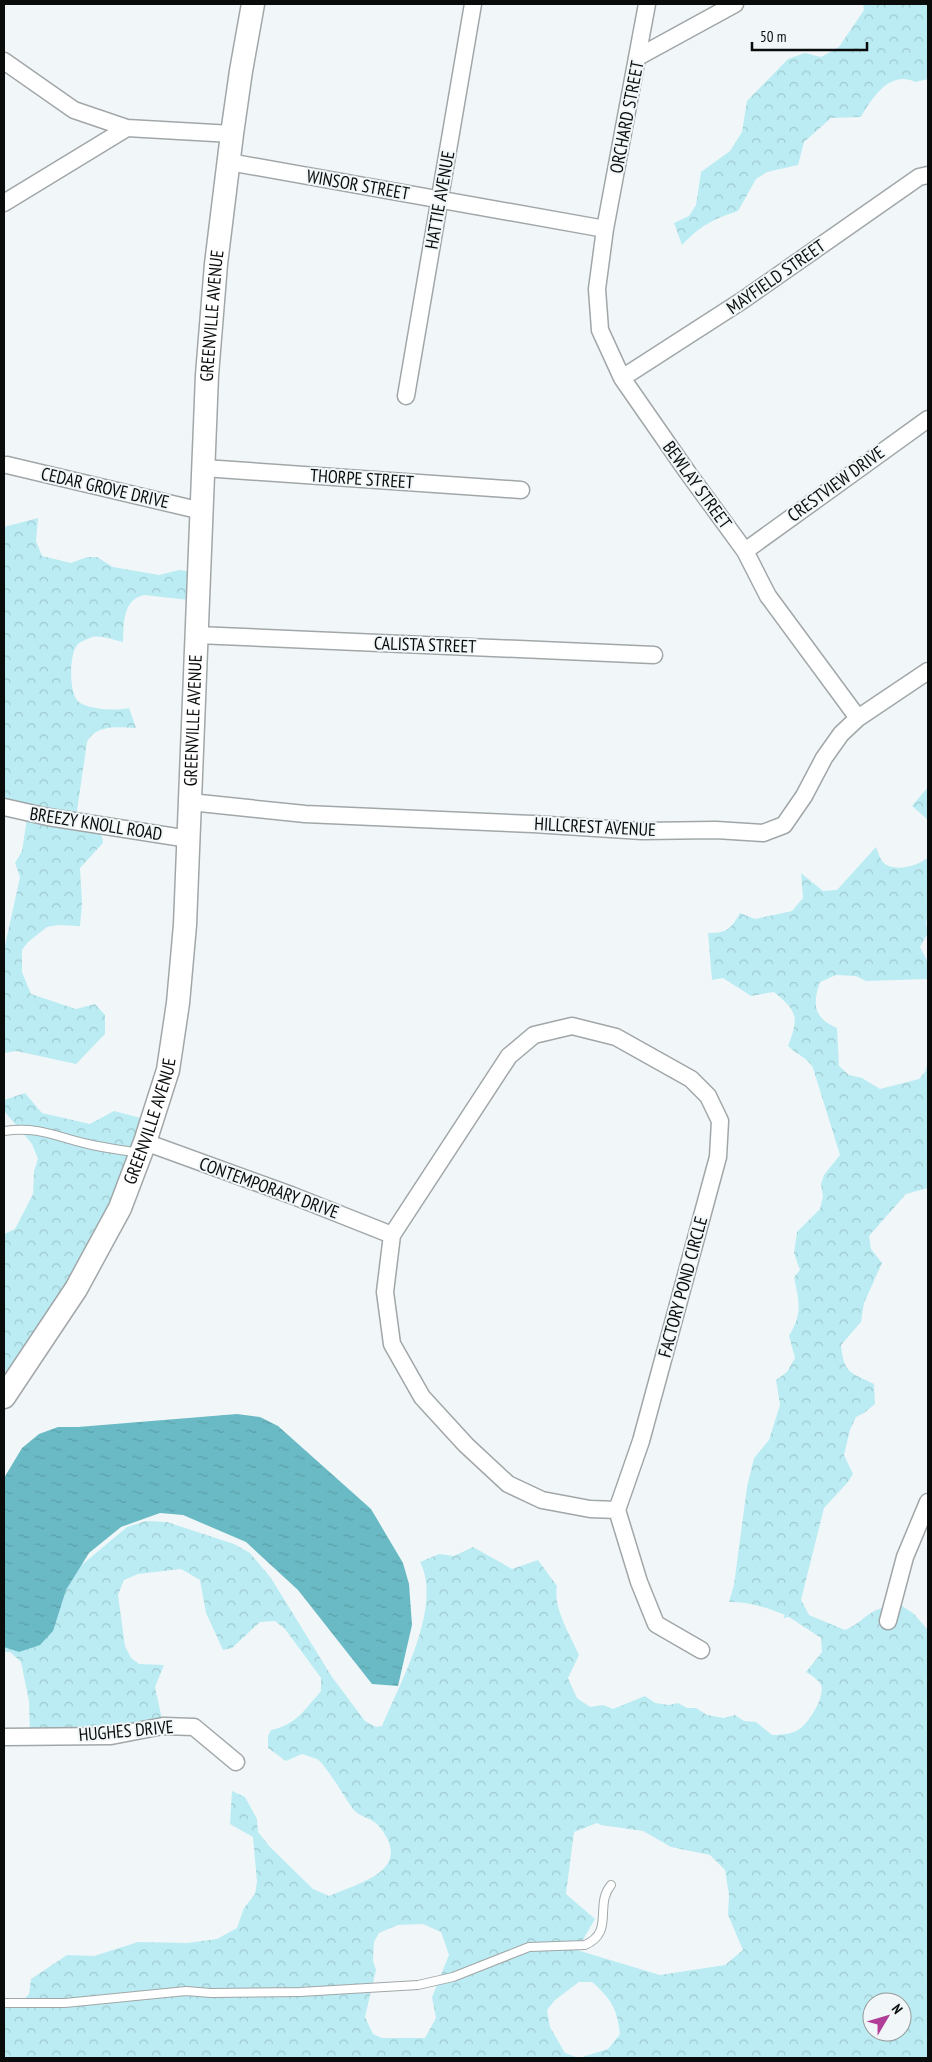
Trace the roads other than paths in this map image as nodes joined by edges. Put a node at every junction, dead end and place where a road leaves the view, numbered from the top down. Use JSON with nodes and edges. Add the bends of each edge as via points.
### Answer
{"nodes":[{"id":1,"x":253,"y":4,"type":"edge"},
{"id":2,"x":473,"y":4,"type":"edge"},
{"id":3,"x":646,"y":4,"type":"edge"},
{"id":4,"x":735,"y":4,"type":"edge"},
{"id":5,"x":638,"y":57,"type":"junction"},
{"id":6,"x":4,"y":61,"type":"edge"},
{"id":7,"x":127,"y":128,"type":"junction"},
{"id":8,"x":232,"y":134,"type":"junction"},
{"id":9,"x":229,"y":162,"type":"junction"},
{"id":10,"x":928,"y":175,"type":"edge"},
{"id":11,"x":440,"y":200,"type":"junction"},
{"id":12,"x":4,"y":203,"type":"edge"},
{"id":13,"x":606,"y":230,"type":"junction"},
{"id":14,"x":622,"y":378,"type":"junction"},
{"id":15,"x":406,"y":396,"type":"dead end"},
{"id":16,"x":928,"y":419,"type":"edge"},
{"id":17,"x":7,"y":465,"type":"dead end"},
{"id":18,"x":204,"y":468,"type":"junction"},
{"id":19,"x":521,"y":490,"type":"dead end"},
{"id":20,"x":202,"y":511,"type":"junction"},
{"id":21,"x":745,"y":551,"type":"junction"},
{"id":22,"x":197,"y":635,"type":"junction"},
{"id":23,"x":654,"y":655,"type":"dead end"},
{"id":24,"x":928,"y":671,"type":"edge"},
{"id":25,"x":858,"y":718,"type":"junction"},
{"id":26,"x":190,"y":802,"type":"junction"},
{"id":27,"x":4,"y":807,"type":"edge"},
{"id":28,"x":189,"y":839,"type":"junction"},
{"id":29,"x":4,"y":1131,"type":"edge"},
{"id":30,"x":143,"y":1147,"type":"junction"},
{"id":31,"x":392,"y":1235,"type":"junction"},
{"id":32,"x":4,"y":1397,"type":"edge"},
{"id":33,"x":928,"y":1502,"type":"edge"},
{"id":34,"x":617,"y":1510,"type":"junction"},
{"id":35,"x":888,"y":1621,"type":"dead end"},
{"id":36,"x":701,"y":1650,"type":"dead end"},
{"id":37,"x":4,"y":1737,"type":"edge"},
{"id":38,"x":236,"y":1762,"type":"dead end"},
{"id":39,"x":611,"y":1884,"type":"dead end"},
{"id":40,"x":4,"y":2003,"type":"edge"}],
"edges":[{"from":1,"to":8,"type":"main road","name":"GREENVILLE AVENUE"},
{"from":2,"to":11,"type":"street","name":"HATTIE AVENUE"},
{"from":3,"to":5,"type":"street","name":"ORCHARD STREET"},
{"from":4,"to":5,"type":"street"},
{"from":5,"to":13,"type":"street","name":"ORCHARD STREET"},
{"from":6,"to":7,"type":"street","via":[[74,110]]},
{"from":7,"to":8,"type":"street"},
{"from":7,"to":12,"type":"street"},
{"from":8,"to":9,"type":"main road","name":"GREENVILLE AVENUE"},
{"from":9,"to":11,"type":"street","name":"WINSOR STREET"},
{"from":9,"to":18,"type":"main road","name":"GREENVILLE AVENUE","via":[[216,264]]},
{"from":10,"to":14,"type":"street","name":"MAYFIELD STREET"},
{"from":11,"to":13,"type":"street","name":"WINSOR STREET"},
{"from":11,"to":15,"type":"street","name":"HATTIE AVENUE"},
{"from":13,"to":14,"type":"street","name":"BEWLAY STREET","via":[[598,289],[600,330]]},
{"from":14,"to":21,"type":"street","name":"BEWLAY STREET"},
{"from":16,"to":21,"type":"street","name":"CRESTVIEW DRIVE"},
{"from":17,"to":20,"type":"street","name":"CEDAR GROVE DRIVE"},
{"from":18,"to":19,"type":"street","name":"THORPE STREET"},
{"from":18,"to":20,"type":"main road","name":"GREENVILLE AVENUE"},
{"from":20,"to":22,"type":"main road","name":"GREENVILLE AVENUE"},
{"from":21,"to":25,"type":"street","name":"BEWLAY STREET","via":[[768,596]]},
{"from":22,"to":23,"type":"street","name":"CALISTA STREET"},
{"from":22,"to":26,"type":"main road","name":"GREENVILLE AVENUE"},
{"from":24,"to":25,"type":"street","name":"HILLCREST AVENUE"},
{"from":25,"to":26,"type":"street","name":"HILLCREST AVENUE","via":[[841,734],[824,758],[784,825],[763,833],[642,831],[305,814]]},
{"from":26,"to":28,"type":"main road","name":"GREENVILLE AVENUE"},
{"from":27,"to":28,"type":"street","name":"BREEZY KNOLL ROAD"},
{"from":28,"to":30,"type":"main road","name":"GREENVILLE AVENUE","via":[[178,1003],[168,1070]]},
{"from":29,"to":30,"type":"lane","via":[[34,1130],[88,1144]]},
{"from":30,"to":31,"type":"street","name":"CONTEMPORARY DRIVE","via":[[291,1195]]},
{"from":30,"to":32,"type":"main road","name":"GREENVILLE AVENUE","via":[[120,1208],[76,1289]]},
{"from":31,"to":34,"type":"street","name":"FACTORY POND CIRCLE","via":[[385,1292],[392,1344],[422,1397],[508,1484],[542,1500],[590,1509]]},
{"from":31,"to":34,"type":"street","name":"FACTORY POND CIRCLE","via":[[509,1056],[534,1035],[572,1026],[616,1037],[691,1079],[708,1096],[720,1121],[718,1157],[641,1441]]},
{"from":33,"to":35,"type":"street","via":[[906,1557]]},
{"from":34,"to":36,"type":"street","via":[[656,1624]]},
{"from":37,"to":38,"type":"street","name":"HUGHES DRIVE","via":[[112,1736],[163,1726],[194,1727]]},
{"from":39,"to":40,"type":"lane","via":[[604,1893],[603,1924],[592,1942],[529,1947],[453,1977],[418,1985],[300,1992],[186,1991],[65,2003]]}]}
